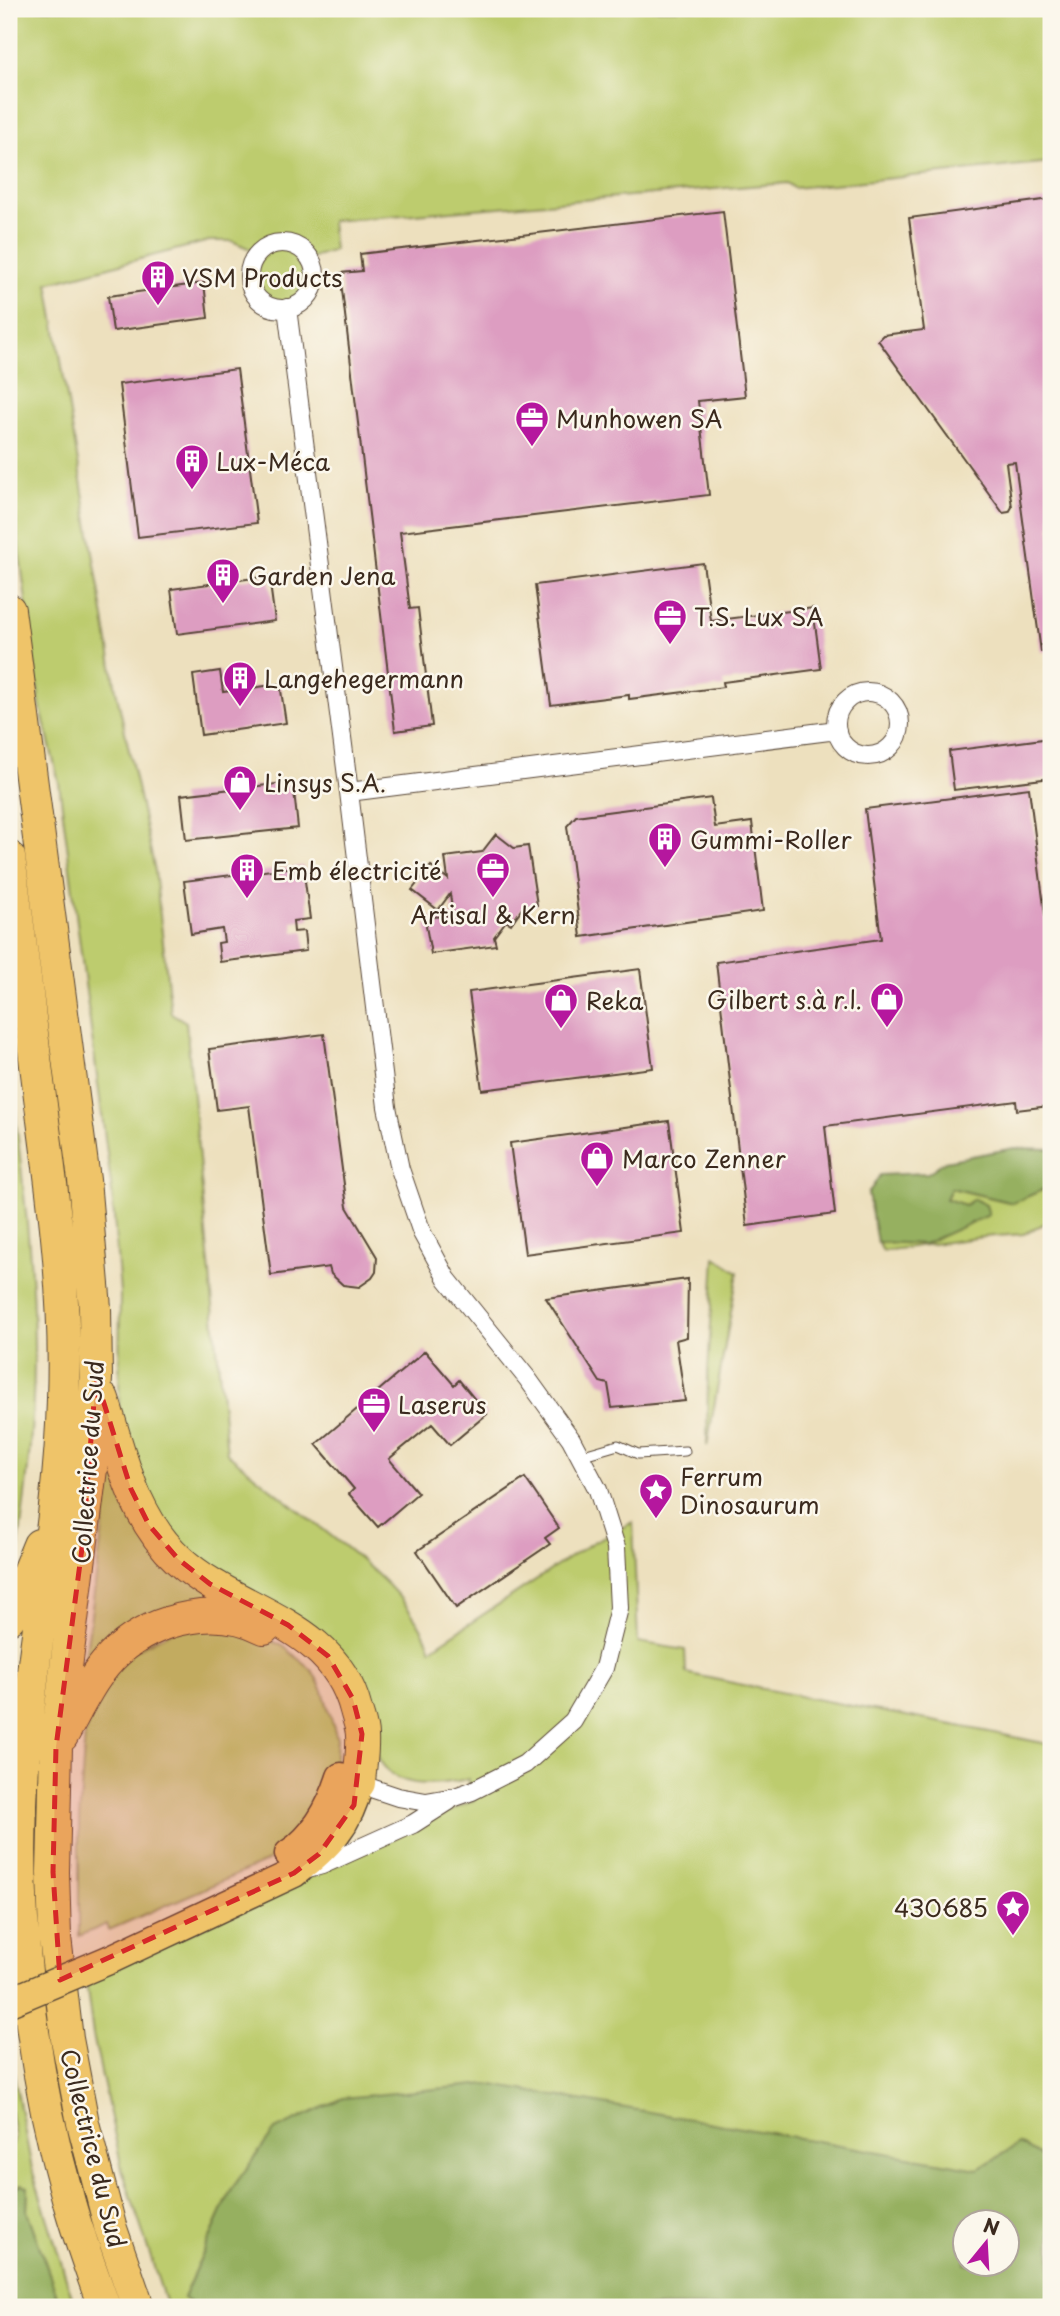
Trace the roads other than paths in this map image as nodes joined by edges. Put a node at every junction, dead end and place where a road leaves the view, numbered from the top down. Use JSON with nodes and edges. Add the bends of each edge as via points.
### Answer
{"nodes":[{"id":1,"x":287,"y":308,"type":"dead end"},
{"id":2,"x":9,"y":610,"type":"edge"},
{"id":3,"x":836,"y":730,"type":"dead end"},
{"id":4,"x":349,"y":792,"type":"junction"},
{"id":5,"x":9,"y":857,"type":"edge"},
{"id":6,"x":96,"y":1378,"type":"junction"},
{"id":7,"x":685,"y":1451,"type":"dead end"},
{"id":8,"x":580,"y":1456,"type":"junction"},
{"id":9,"x":56,"y":1505,"type":"junction"},
{"id":10,"x":9,"y":1618,"type":"edge"},
{"id":11,"x":56,"y":1747,"type":"junction"},
{"id":12,"x":350,"y":1780,"type":"junction"},
{"id":13,"x":455,"y":1797,"type":"junction"},
{"id":14,"x":9,"y":1850,"type":"edge"},
{"id":15,"x":294,"y":1873,"type":"junction"},
{"id":16,"x":23,"y":1898,"type":"junction"},
{"id":17,"x":109,"y":1950,"type":"junction"},
{"id":18,"x":9,"y":1982,"type":"edge"},
{"id":19,"x":9,"y":2002,"type":"edge"},
{"id":20,"x":104,"y":2307,"type":"edge"},
{"id":21,"x":138,"y":2307,"type":"edge"}],
"edges":[{"from":1,"to":4,"type":"street"},
{"from":2,"to":6,"type":"highway","name":"Collectrice du Sud","via":[[84,1180]]},
{"from":3,"to":4,"type":"street"},
{"from":4,"to":8,"type":"street","via":[[387,1107],[400,1169],[422,1233],[447,1279],[527,1378]]},
{"from":5,"to":9,"type":"highway","name":"Collectrice du Sud","via":[[61,1270],[64,1397]]},
{"from":6,"to":11,"type":"highway","name":"Collectrice du Sud","via":[[85,1522]]},
{"from":6,"to":12,"type":"highway","via":[[131,1489],[149,1525],[178,1559],[211,1584],[288,1625],[328,1656],[342,1675],[362,1734]]},
{"from":7,"to":8,"type":"lane","via":[[638,1454],[618,1444]]},
{"from":8,"to":13,"type":"street","via":[[598,1490],[616,1547],[619,1608],[604,1668],[573,1721],[525,1764]]},
{"from":9,"to":10,"type":"highway"},
{"from":9,"to":16,"type":"highway","name":"Collectrice du Sud","via":[[23,1768]]},
{"from":11,"to":12,"type":"highway","via":[[96,1677],[118,1651],[147,1631],[181,1618],[219,1615],[254,1623],[289,1641],[317,1668],[329,1689]]},
{"from":11,"to":21,"type":"highway","name":"Collectrice du Sud","via":[[55,1937],[67,2039],[92,2162]]},
{"from":12,"to":13,"type":"street","via":[[426,1802]]},
{"from":12,"to":15,"type":"main road","via":[[354,1805],[338,1833]]},
{"from":12,"to":17,"type":"main road","via":[[303,1844],[268,1868]]},
{"from":13,"to":15,"type":"street","via":[[413,1824]]},
{"from":14,"to":16,"type":"highway"},
{"from":15,"to":17,"type":"main road"},
{"from":16,"to":20,"type":"highway","name":"Collectrice du Sud","via":[[30,2006],[45,2098],[69,2203]]},
{"from":17,"to":18,"type":"main road"},
{"from":17,"to":19,"type":"main road","bridge":true}]}
